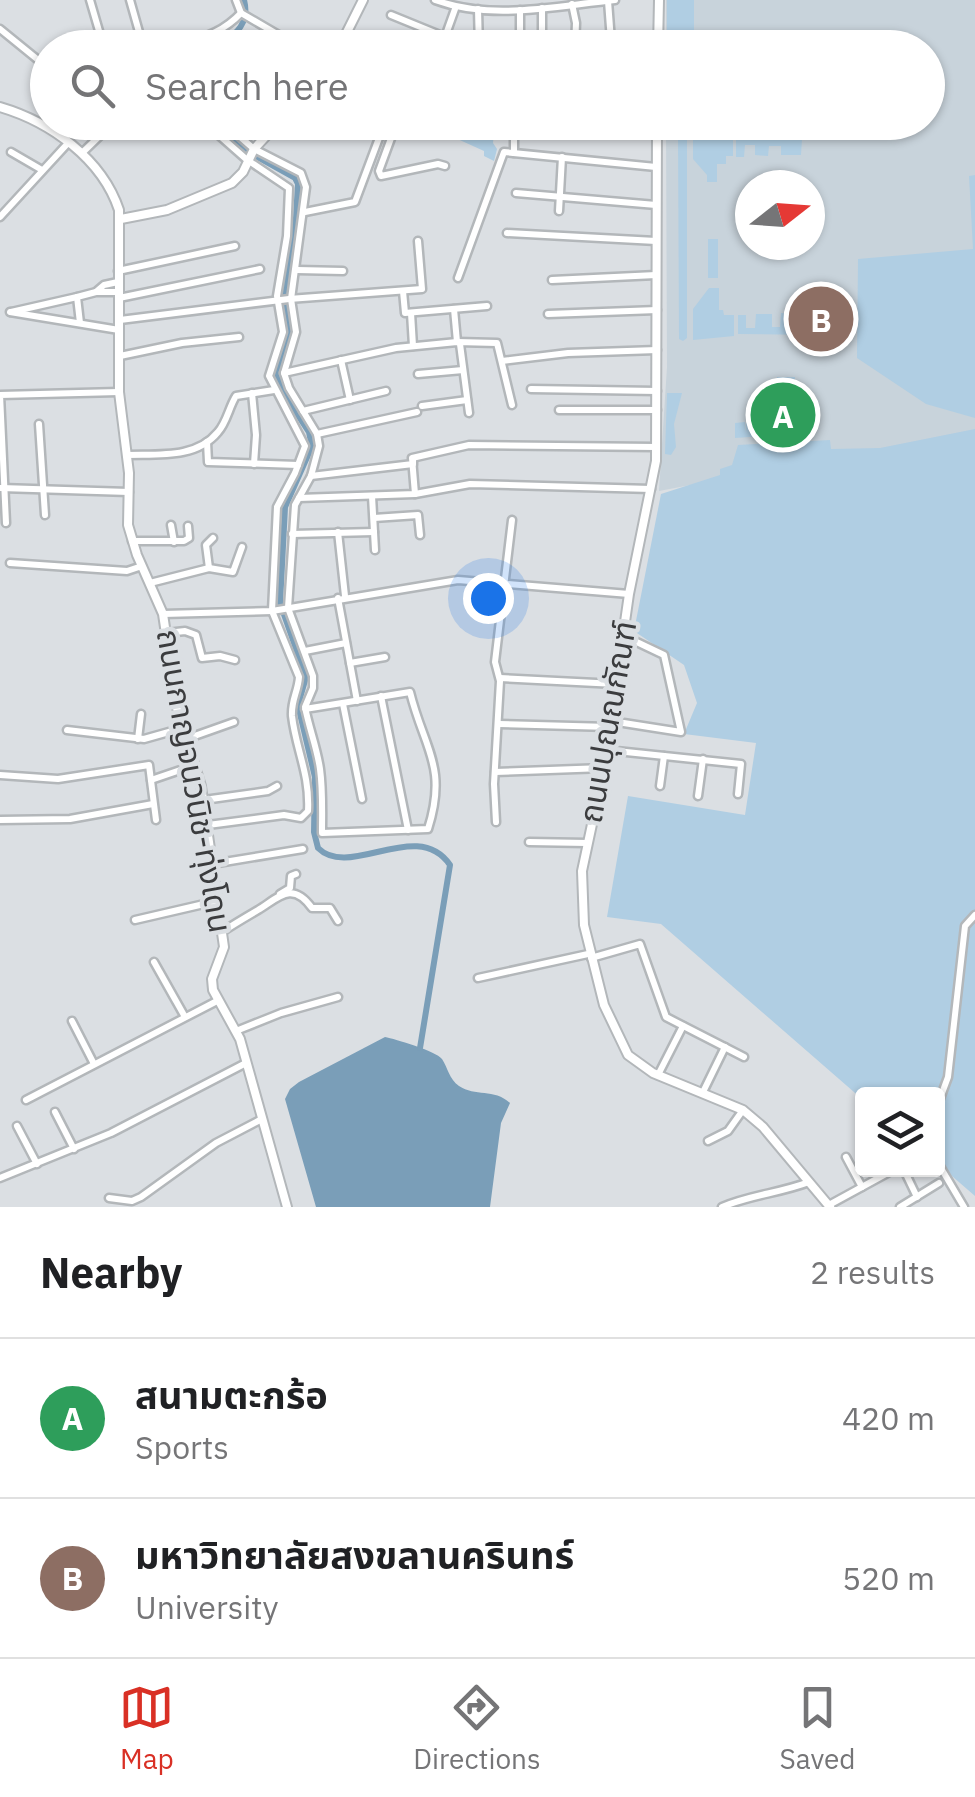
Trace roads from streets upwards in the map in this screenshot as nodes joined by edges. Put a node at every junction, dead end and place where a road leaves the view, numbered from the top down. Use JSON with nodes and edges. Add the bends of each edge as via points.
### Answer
{"nodes":[{"id":1,"x":90,"y":0,"type":"edge"},
{"id":2,"x":130,"y":0,"type":"edge"},
{"id":3,"x":236,"y":0,"type":"edge"},
{"id":4,"x":363,"y":0,"type":"edge"},
{"id":5,"x":611,"y":0,"type":"edge"},
{"id":6,"x":659,"y":0,"type":"edge"},
{"id":7,"x":441,"y":1,"type":"edge"},
{"id":8,"x":572,"y":4,"type":"junction"},
{"id":9,"x":542,"y":8,"type":"junction"},
{"id":10,"x":456,"y":9,"type":"junction"},
{"id":11,"x":478,"y":10,"type":"junction"},
{"id":12,"x":520,"y":10,"type":"junction"},
{"id":13,"x":245,"y":15,"type":"junction"},
{"id":14,"x":391,"y":15,"type":"dead end"},
{"id":15,"x":0,"y":29,"type":"edge"},
{"id":16,"x":99,"y":30,"type":"edge"},
{"id":17,"x":139,"y":30,"type":"edge"},
{"id":18,"x":222,"y":30,"type":"edge"},
{"id":19,"x":270,"y":30,"type":"edge"},
{"id":20,"x":348,"y":30,"type":"edge"},
{"id":21,"x":428,"y":30,"type":"edge"},
{"id":22,"x":448,"y":30,"type":"edge"},
{"id":23,"x":479,"y":30,"type":"edge"},
{"id":24,"x":520,"y":30,"type":"edge"},
{"id":25,"x":542,"y":30,"type":"edge"},
{"id":26,"x":576,"y":30,"type":"edge"},
{"id":27,"x":611,"y":30,"type":"edge"},
{"id":28,"x":658,"y":30,"type":"edge"},
{"id":29,"x":30,"y":53,"type":"edge"},
{"id":30,"x":0,"y":107,"type":"edge"},
{"id":31,"x":30,"y":122,"type":"edge"},
{"id":32,"x":65,"y":140,"type":"edge"},
{"id":33,"x":96,"y":140,"type":"edge"},
{"id":34,"x":225,"y":140,"type":"edge"},
{"id":35,"x":244,"y":140,"type":"edge"},
{"id":36,"x":262,"y":140,"type":"edge"},
{"id":37,"x":379,"y":140,"type":"edge"},
{"id":38,"x":391,"y":140,"type":"edge"},
{"id":39,"x":514,"y":140,"type":"edge"},
{"id":40,"x":657,"y":140,"type":"edge"},
{"id":41,"x":68,"y":142,"type":"junction"},
{"id":42,"x":254,"y":149,"type":"junction"},
{"id":43,"x":11,"y":152,"type":"dead end"},
{"id":44,"x":514,"y":153,"type":"junction"},
{"id":45,"x":82,"y":154,"type":"junction"},
{"id":46,"x":562,"y":157,"type":"junction"},
{"id":47,"x":249,"y":161,"type":"junction"},
{"id":48,"x":445,"y":166,"type":"dead end"},
{"id":49,"x":656,"y":167,"type":"junction"},
{"id":50,"x":42,"y":170,"type":"junction"},
{"id":51,"x":516,"y":193,"type":"dead end"},
{"id":52,"x":560,"y":197,"type":"junction"},
{"id":53,"x":656,"y":205,"type":"junction"},
{"id":54,"x":559,"y":211,"type":"dead end"},
{"id":55,"x":305,"y":212,"type":"junction"},
{"id":56,"x":0,"y":217,"type":"edge"},
{"id":57,"x":121,"y":218,"type":"junction"},
{"id":58,"x":507,"y":234,"type":"dead end"},
{"id":59,"x":418,"y":241,"type":"dead end"},
{"id":60,"x":656,"y":241,"type":"junction"},
{"id":61,"x":234,"y":246,"type":"dead end"},
{"id":62,"x":260,"y":269,"type":"dead end"},
{"id":63,"x":297,"y":270,"type":"junction"},
{"id":64,"x":118,"y":271,"type":"junction"},
{"id":65,"x":343,"y":271,"type":"dead end"},
{"id":66,"x":656,"y":275,"type":"junction"},
{"id":67,"x":458,"y":278,"type":"dead end"},
{"id":68,"x":552,"y":280,"type":"dead end"},
{"id":69,"x":119,"y":291,"type":"junction"},
{"id":70,"x":403,"y":291,"type":"junction"},
{"id":71,"x":77,"y":297,"type":"junction"},
{"id":72,"x":290,"y":300,"type":"junction"},
{"id":73,"x":278,"y":301,"type":"junction"},
{"id":74,"x":488,"y":306,"type":"dead end"},
{"id":75,"x":454,"y":309,"type":"junction"},
{"id":76,"x":657,"y":310,"type":"junction"},
{"id":77,"x":411,"y":313,"type":"junction"},
{"id":78,"x":548,"y":314,"type":"dead end"},
{"id":79,"x":80,"y":323,"type":"junction"},
{"id":80,"x":120,"y":325,"type":"junction"},
{"id":81,"x":240,"y":337,"type":"dead end"},
{"id":82,"x":458,"y":343,"type":"junction"},
{"id":83,"x":413,"y":346,"type":"junction"},
{"id":84,"x":657,"y":350,"type":"junction"},
{"id":85,"x":120,"y":356,"type":"junction"},
{"id":86,"x":341,"y":360,"type":"junction"},
{"id":87,"x":502,"y":361,"type":"junction"},
{"id":88,"x":463,"y":370,"type":"junction"},
{"id":89,"x":284,"y":373,"type":"junction"},
{"id":90,"x":418,"y":374,"type":"dead end"},
{"id":91,"x":532,"y":389,"type":"dead end"},
{"id":92,"x":274,"y":390,"type":"junction"},
{"id":93,"x":386,"y":391,"type":"dead end"},
{"id":94,"x":657,"y":391,"type":"junction"},
{"id":95,"x":119,"y":392,"type":"junction"},
{"id":96,"x":252,"y":392,"type":"junction"},
{"id":97,"x":0,"y":395,"type":"edge"},
{"id":98,"x":350,"y":400,"type":"junction"},
{"id":99,"x":467,"y":400,"type":"junction"},
{"id":100,"x":512,"y":404,"type":"dead end"},
{"id":101,"x":558,"y":410,"type":"dead end"},
{"id":102,"x":656,"y":410,"type":"junction"},
{"id":103,"x":302,"y":412,"type":"junction"},
{"id":104,"x":469,"y":413,"type":"dead end"},
{"id":105,"x":39,"y":424,"type":"dead end"},
{"id":106,"x":317,"y":434,"type":"junction"},
{"id":107,"x":207,"y":442,"type":"junction"},
{"id":108,"x":656,"y":446,"type":"junction"},
{"id":109,"x":127,"y":455,"type":"junction"},
{"id":110,"x":413,"y":461,"type":"junction"},
{"id":111,"x":254,"y":464,"type":"junction"},
{"id":112,"x":298,"y":465,"type":"junction"},
{"id":113,"x":311,"y":476,"type":"junction"},
{"id":114,"x":42,"y":487,"type":"junction"},
{"id":115,"x":1,"y":488,"type":"edge"},
{"id":116,"x":652,"y":489,"type":"junction"},
{"id":117,"x":129,"y":492,"type":"junction"},
{"id":118,"x":416,"y":494,"type":"junction"},
{"id":119,"x":372,"y":496,"type":"junction"},
{"id":120,"x":299,"y":498,"type":"junction"},
{"id":121,"x":45,"y":515,"type":"dead end"},
{"id":122,"x":374,"y":518,"type":"junction"},
{"id":123,"x":512,"y":520,"type":"dead end"},
{"id":124,"x":6,"y":524,"type":"dead end"},
{"id":125,"x":170,"y":525,"type":"dead end"},
{"id":126,"x":188,"y":526,"type":"dead end"},
{"id":127,"x":338,"y":532,"type":"junction"},
{"id":128,"x":374,"y":532,"type":"junction"},
{"id":129,"x":292,"y":534,"type":"junction"},
{"id":130,"x":420,"y":535,"type":"dead end"},
{"id":131,"x":213,"y":538,"type":"dead end"},
{"id":132,"x":132,"y":542,"type":"junction"},
{"id":133,"x":174,"y":542,"type":"junction"},
{"id":134,"x":242,"y":546,"type":"dead end"},
{"id":135,"x":375,"y":550,"type":"dead end"},
{"id":136,"x":10,"y":563,"type":"dead end"},
{"id":137,"x":142,"y":566,"type":"junction"},
{"id":138,"x":209,"y":568,"type":"junction"},
{"id":139,"x":234,"y":571,"type":"junction"},
{"id":140,"x":506,"y":583,"type":"junction"},
{"id":141,"x":150,"y":584,"type":"junction"},
{"id":142,"x":232,"y":585,"type":"dead end"},
{"id":143,"x":629,"y":594,"type":"junction"},
{"id":144,"x":342,"y":597,"type":"junction"},
{"id":145,"x":287,"y":608,"type":"junction"},
{"id":146,"x":273,"y":610,"type":"junction"},
{"id":147,"x":164,"y":614,"type":"junction"},
{"id":148,"x":167,"y":633,"type":"junction"},
{"id":149,"x":622,"y":636,"type":"junction"},
{"id":150,"x":346,"y":643,"type":"junction"},
{"id":151,"x":306,"y":651,"type":"junction"},
{"id":152,"x":385,"y":657,"type":"dead end"},
{"id":153,"x":235,"y":660,"type":"dead end"},
{"id":154,"x":350,"y":663,"type":"junction"},
{"id":155,"x":500,"y":678,"type":"junction"},
{"id":156,"x":616,"y":684,"type":"junction"},
{"id":157,"x":381,"y":696,"type":"junction"},
{"id":158,"x":357,"y":701,"type":"junction"},
{"id":159,"x":343,"y":704,"type":"junction"},
{"id":160,"x":306,"y":710,"type":"junction"},
{"id":161,"x":141,"y":714,"type":"dead end"},
{"id":162,"x":234,"y":722,"type":"dead end"},
{"id":163,"x":499,"y":724,"type":"junction"},
{"id":164,"x":610,"y":724,"type":"junction"},
{"id":165,"x":183,"y":728,"type":"junction"},
{"id":166,"x":67,"y":730,"type":"dead end"},
{"id":167,"x":186,"y":738,"type":"junction"},
{"id":168,"x":138,"y":739,"type":"junction"},
{"id":169,"x":606,"y":750,"type":"junction"},
{"id":170,"x":664,"y":756,"type":"junction"},
{"id":171,"x":703,"y":759,"type":"junction"},
{"id":172,"x":195,"y":764,"type":"junction"},
{"id":173,"x":604,"y":768,"type":"junction"},
{"id":174,"x":495,"y":772,"type":"junction"},
{"id":175,"x":0,"y":775,"type":"edge"},
{"id":176,"x":150,"y":780,"type":"junction"},
{"id":177,"x":277,"y":786,"type":"dead end"},
{"id":178,"x":660,"y":786,"type":"dead end"},
{"id":179,"x":738,"y":794,"type":"dead end"},
{"id":180,"x":698,"y":796,"type":"dead end"},
{"id":181,"x":362,"y":799,"type":"dead end"},
{"id":182,"x":204,"y":800,"type":"junction"},
{"id":183,"x":154,"y":804,"type":"junction"},
{"id":184,"x":0,"y":820,"type":"edge"},
{"id":185,"x":156,"y":820,"type":"dead end"},
{"id":186,"x":496,"y":822,"type":"dead end"},
{"id":187,"x":208,"y":824,"type":"junction"},
{"id":188,"x":408,"y":830,"type":"junction"},
{"id":189,"x":528,"y":842,"type":"dead end"},
{"id":190,"x":587,"y":843,"type":"junction"},
{"id":191,"x":303,"y":850,"type":"dead end"},
{"id":192,"x":212,"y":864,"type":"junction"},
{"id":193,"x":296,"y":874,"type":"dead end"},
{"id":194,"x":280,"y":895,"type":"junction"},
{"id":195,"x":217,"y":901,"type":"junction"},
{"id":196,"x":975,"y":915,"type":"edge"},
{"id":197,"x":135,"y":920,"type":"dead end"},
{"id":198,"x":338,"y":921,"type":"dead end"},
{"id":199,"x":222,"y":932,"type":"junction"},
{"id":200,"x":589,"y":956,"type":"junction"},
{"id":201,"x":154,"y":962,"type":"dead end"},
{"id":202,"x":478,"y":978,"type":"dead end"},
{"id":203,"x":338,"y":997,"type":"dead end"},
{"id":204,"x":216,"y":1001,"type":"junction"},
{"id":205,"x":185,"y":1017,"type":"junction"},
{"id":206,"x":72,"y":1021,"type":"dead end"},
{"id":207,"x":683,"y":1026,"type":"junction"},
{"id":208,"x":236,"y":1030,"type":"junction"},
{"id":209,"x":725,"y":1047,"type":"junction"},
{"id":210,"x":744,"y":1057,"type":"dead end"},
{"id":211,"x":246,"y":1063,"type":"junction"},
{"id":212,"x":94,"y":1065,"type":"junction"},
{"id":213,"x":658,"y":1075,"type":"junction"},
{"id":214,"x":944,"y":1087,"type":"edge"},
{"id":215,"x":704,"y":1092,"type":"junction"},
{"id":216,"x":26,"y":1100,"type":"dead end"},
{"id":217,"x":743,"y":1110,"type":"junction"},
{"id":218,"x":54,"y":1112,"type":"dead end"},
{"id":219,"x":260,"y":1120,"type":"junction"},
{"id":220,"x":17,"y":1126,"type":"dead end"},
{"id":221,"x":708,"y":1141,"type":"dead end"},
{"id":222,"x":74,"y":1150,"type":"junction"},
{"id":223,"x":846,"y":1157,"type":"dead end"},
{"id":224,"x":37,"y":1164,"type":"junction"},
{"id":225,"x":945,"y":1174,"type":"edge"},
{"id":226,"x":879,"y":1177,"type":"edge"},
{"id":227,"x":907,"y":1177,"type":"edge"},
{"id":228,"x":0,"y":1178,"type":"edge"},
{"id":229,"x":809,"y":1182,"type":"junction"},
{"id":230,"x":939,"y":1183,"type":"dead end"},
{"id":231,"x":862,"y":1186,"type":"junction"},
{"id":232,"x":917,"y":1197,"type":"junction"},
{"id":233,"x":108,"y":1198,"type":"dead end"},
{"id":234,"x":829,"y":1206,"type":"edge"},
{"id":235,"x":288,"y":1207,"type":"edge"},
{"id":236,"x":722,"y":1207,"type":"edge"},
{"id":237,"x":900,"y":1207,"type":"edge"},
{"id":238,"x":964,"y":1207,"type":"edge"}],
"edges":[{"from":1,"to":16,"type":"street"},
{"from":2,"to":17,"type":"street"},
{"from":3,"to":13,"type":"street"},
{"from":4,"to":20,"type":"street"},
{"from":5,"to":8,"type":"street"},
{"from":5,"to":27,"type":"street"},
{"from":6,"to":28,"type":"street"},
{"from":7,"to":10,"type":"street"},
{"from":8,"to":9,"type":"street"},
{"from":8,"to":26,"type":"street"},
{"from":9,"to":12,"type":"street"},
{"from":9,"to":25,"type":"street"},
{"from":10,"to":11,"type":"street"},
{"from":10,"to":22,"type":"street"},
{"from":11,"to":12,"type":"street"},
{"from":11,"to":23,"type":"street"},
{"from":12,"to":24,"type":"street"},
{"from":13,"to":18,"type":"street"},
{"from":13,"to":19,"type":"street"},
{"from":14,"to":21,"type":"street"},
{"from":15,"to":29,"type":"street"},
{"from":30,"to":31,"type":"street"},
{"from":32,"to":41,"type":"street"},
{"from":33,"to":45,"type":"street"},
{"from":34,"to":47,"type":"street"},
{"from":35,"to":42,"type":"street"},
{"from":36,"to":42,"type":"street"},
{"from":37,"to":55,"type":"street","via":[[355,202]]},
{"from":38,"to":48,"type":"street","via":[[380,175]]},
{"from":39,"to":44,"type":"street"},
{"from":40,"to":49,"type":"street","name":"ถนนปุณณกัณฑ์"},
{"from":41,"to":45,"type":"street"},
{"from":41,"to":50,"type":"street"},
{"from":42,"to":47,"type":"street"},
{"from":42,"to":55,"type":"street","via":[[301,173]]},
{"from":43,"to":50,"type":"street"},
{"from":44,"to":46,"type":"street"},
{"from":44,"to":67,"type":"street","via":[[504,152]]},
{"from":45,"to":57,"type":"street","via":[[111,190]]},
{"from":46,"to":49,"type":"street"},
{"from":46,"to":52,"type":"street"},
{"from":47,"to":57,"type":"street","via":[[230,185],[167,210]]},
{"from":47,"to":73,"type":"street","via":[[288,188]]},
{"from":49,"to":53,"type":"street","name":"ถนนปุณณกัณฑ์"},
{"from":50,"to":56,"type":"street"},
{"from":51,"to":52,"type":"street"},
{"from":52,"to":53,"type":"street"},
{"from":52,"to":54,"type":"street"},
{"from":53,"to":60,"type":"street","name":"ถนนปุณณกัณฑ์"},
{"from":55,"to":63,"type":"street"},
{"from":57,"to":64,"type":"street","name":"ถนนกาญจนวนิช-ทุ่งโดน"},
{"from":58,"to":60,"type":"street"},
{"from":59,"to":70,"type":"street","via":[[422,289]]},
{"from":60,"to":66,"type":"street","name":"ถนนปุณณกัณฑ์"},
{"from":61,"to":64,"type":"street"},
{"from":62,"to":69,"type":"street"},
{"from":63,"to":65,"type":"street"},
{"from":63,"to":72,"type":"street"},
{"from":64,"to":69,"type":"street","name":"ถนนกาญจนวนิช-ทุ่งโดน"},
{"from":66,"to":68,"type":"street"},
{"from":66,"to":76,"type":"street","name":"ถนนปุณณกัณฑ์"},
{"from":69,"to":71,"type":"street"},
{"from":69,"to":80,"type":"street","name":"ถนนกาญจนวนิช-ทุ่งโดน"},
{"from":70,"to":72,"type":"street"},
{"from":70,"to":77,"type":"street","via":[[404,313]]},
{"from":71,"to":79,"type":"street"},
{"from":71,"to":79,"type":"street","via":[[10,312]]},
{"from":72,"to":73,"type":"street"},
{"from":72,"to":89,"type":"street","via":[[296,332]]},
{"from":73,"to":80,"type":"street"},
{"from":73,"to":92,"type":"street","via":[[283,332],[269,376]]},
{"from":74,"to":75,"type":"street"},
{"from":75,"to":77,"type":"street"},
{"from":75,"to":82,"type":"street"},
{"from":76,"to":78,"type":"street"},
{"from":76,"to":84,"type":"street","name":"ถนนปุณณกัณฑ์"},
{"from":77,"to":83,"type":"street"},
{"from":79,"to":80,"type":"street"},
{"from":80,"to":85,"type":"street","name":"ถนนกาญจนวนิช-ทุ่งโดน"},
{"from":81,"to":85,"type":"street"},
{"from":82,"to":83,"type":"street"},
{"from":82,"to":87,"type":"street","via":[[497,343]]},
{"from":82,"to":88,"type":"street"},
{"from":83,"to":86,"type":"street"},
{"from":84,"to":87,"type":"street"},
{"from":84,"to":94,"type":"street","name":"ถนนปุณณกัณฑ์"},
{"from":85,"to":95,"type":"street","name":"ถนนกาญจนวนิช-ทุ่งโดน"},
{"from":86,"to":89,"type":"street"},
{"from":86,"to":98,"type":"street"},
{"from":87,"to":100,"type":"street"},
{"from":88,"to":90,"type":"street"},
{"from":88,"to":99,"type":"street"},
{"from":89,"to":103,"type":"street"},
{"from":91,"to":94,"type":"street"},
{"from":92,"to":96,"type":"street"},
{"from":92,"to":112,"type":"street","via":[[304,441]]},
{"from":93,"to":98,"type":"street"},
{"from":94,"to":102,"type":"street","name":"ถนนปุณณกัณฑ์"},
{"from":95,"to":97,"type":"street"},
{"from":95,"to":109,"type":"street","name":"ถนนกาญจนวนิช-ทุ่งโดน"},
{"from":96,"to":107,"type":"street","via":[[234,398],[222,428]]},
{"from":96,"to":111,"type":"street"},
{"from":97,"to":115,"type":"street"},
{"from":98,"to":103,"type":"street"},
{"from":99,"to":104,"type":"street"},
{"from":99,"to":106,"type":"street"},
{"from":101,"to":102,"type":"street"},
{"from":102,"to":108,"type":"street","name":"ถนนปุณณกัณฑ์"},
{"from":103,"to":106,"type":"street"},
{"from":105,"to":114,"type":"street"},
{"from":106,"to":113,"type":"street"},
{"from":107,"to":109,"type":"street","via":[[184,452]]},
{"from":107,"to":111,"type":"street","via":[[208,462]]},
{"from":108,"to":110,"type":"street","via":[[469,445]]},
{"from":108,"to":116,"type":"street","name":"ถนนปุณณกัณฑ์"},
{"from":109,"to":117,"type":"street","name":"ถนนกาญจนวนิช-ทุ่งโดน"},
{"from":110,"to":113,"type":"street"},
{"from":110,"to":118,"type":"street"},
{"from":111,"to":112,"type":"street"},
{"from":112,"to":146,"type":"street","via":[[277,507]]},
{"from":113,"to":120,"type":"street"},
{"from":114,"to":115,"type":"street"},
{"from":114,"to":117,"type":"street"},
{"from":114,"to":121,"type":"street"},
{"from":115,"to":124,"type":"street"},
{"from":116,"to":118,"type":"street","via":[[470,484]]},
{"from":116,"to":143,"type":"street","name":"ถนนปุณณกัณฑ์"},
{"from":117,"to":132,"type":"street","name":"ถนนกาญจนวนิช-ทุ่งโดน"},
{"from":118,"to":119,"type":"street"},
{"from":119,"to":120,"type":"street"},
{"from":119,"to":122,"type":"street"},
{"from":120,"to":129,"type":"street"},
{"from":122,"to":128,"type":"street"},
{"from":122,"to":130,"type":"street","via":[[418,516]]},
{"from":123,"to":140,"type":"street"},
{"from":125,"to":133,"type":"street"},
{"from":126,"to":133,"type":"street","via":[[189,538]]},
{"from":127,"to":128,"type":"street"},
{"from":127,"to":129,"type":"street"},
{"from":127,"to":144,"type":"street"},
{"from":128,"to":135,"type":"street"},
{"from":129,"to":145,"type":"street"},
{"from":131,"to":138,"type":"street","via":[[206,547]]},
{"from":132,"to":133,"type":"street"},
{"from":132,"to":137,"type":"street","name":"ถนนกาญจนวนิช-ทุ่งโดน"},
{"from":134,"to":139,"type":"street"},
{"from":136,"to":137,"type":"street","via":[[126,571]]},
{"from":137,"to":141,"type":"street","name":"ถนนกาญจนวนิช-ทุ่งโดน"},
{"from":138,"to":139,"type":"street"},
{"from":138,"to":141,"type":"street"},
{"from":139,"to":142,"type":"street"},
{"from":140,"to":143,"type":"street"},
{"from":140,"to":144,"type":"street","via":[[458,580]]},
{"from":140,"to":155,"type":"street","via":[[495,662]]},
{"from":141,"to":147,"type":"street","name":"ถนนกาญจนวนิช-ทุ่งโดน"},
{"from":143,"to":149,"type":"street","name":"ถนนปุณณกัณฑ์"},
{"from":144,"to":145,"type":"street"},
{"from":144,"to":150,"type":"street"},
{"from":145,"to":146,"type":"street"},
{"from":145,"to":151,"type":"street"},
{"from":146,"to":147,"type":"street"},
{"from":146,"to":187,"type":"street","via":[[299,678],[292,718],[308,812],[298,819]]},
{"from":147,"to":148,"type":"street","name":"ถนนกาญจนวนิช-ทุ่งโดน"},
{"from":148,"to":153,"type":"street","via":[[196,635],[202,658]]},
{"from":148,"to":165,"type":"street","name":"ถนนกาญจนวนิช-ทุ่งโดน"},
{"from":149,"to":156,"type":"street","name":"ถนนปุณณกัณฑ์"},
{"from":149,"to":164,"type":"street","via":[[664,655],[681,732]]},
{"from":150,"to":151,"type":"street"},
{"from":150,"to":154,"type":"street"},
{"from":151,"to":160,"type":"street","via":[[314,680]]},
{"from":152,"to":154,"type":"street"},
{"from":154,"to":158,"type":"street"},
{"from":155,"to":156,"type":"street"},
{"from":155,"to":163,"type":"street"},
{"from":156,"to":164,"type":"street","name":"ถนนปุณณกัณฑ์"},
{"from":157,"to":158,"type":"street"},
{"from":157,"to":188,"type":"street"},
{"from":157,"to":188,"type":"street","via":[[410,692],[433,755],[436,792],[428,829]]},
{"from":158,"to":159,"type":"street"},
{"from":159,"to":160,"type":"street"},
{"from":159,"to":181,"type":"street"},
{"from":160,"to":188,"type":"street","via":[[320,770],[323,834]]},
{"from":161,"to":168,"type":"street"},
{"from":162,"to":167,"type":"street"},
{"from":163,"to":164,"type":"street"},
{"from":163,"to":174,"type":"street"},
{"from":164,"to":169,"type":"street","name":"ถนนปุณณกัณฑ์"},
{"from":165,"to":167,"type":"street","name":"ถนนกาญจนวนิช-ทุ่งโดน"},
{"from":165,"to":168,"type":"street"},
{"from":166,"to":168,"type":"street"},
{"from":167,"to":172,"type":"street","name":"ถนนกาญจนวนิช-ทุ่งโดน"},
{"from":169,"to":170,"type":"street"},
{"from":169,"to":173,"type":"street","name":"ถนนปุณณกัณฑ์"},
{"from":170,"to":171,"type":"street"},
{"from":170,"to":178,"type":"street"},
{"from":171,"to":179,"type":"street","via":[[741,764]]},
{"from":171,"to":180,"type":"street"},
{"from":172,"to":176,"type":"street"},
{"from":172,"to":182,"type":"street","name":"ถนนกาญจนวนิช-ทุ่งโดน"},
{"from":173,"to":174,"type":"street"},
{"from":173,"to":190,"type":"street","name":"ถนนปุณณกัณฑ์"},
{"from":174,"to":186,"type":"street"},
{"from":175,"to":176,"type":"street","via":[[58,779],[149,765]]},
{"from":176,"to":183,"type":"street"},
{"from":177,"to":182,"type":"street"},
{"from":182,"to":187,"type":"street","name":"ถนนกาญจนวนิช-ทุ่งโดน"},
{"from":183,"to":184,"type":"street","via":[[70,819]]},
{"from":183,"to":185,"type":"street"},
{"from":187,"to":192,"type":"street","name":"ถนนกาญจนวนิช-ทุ่งโดน"},
{"from":189,"to":190,"type":"street"},
{"from":190,"to":200,"type":"street","name":"ถนนปุณณกัณฑ์","via":[[581,884]]},
{"from":191,"to":192,"type":"street"},
{"from":192,"to":195,"type":"street","name":"ถนนกาญจนวนิช-ทุ่งโดน"},
{"from":193,"to":194,"type":"street"},
{"from":194,"to":198,"type":"street","via":[[332,908]]},
{"from":194,"to":199,"type":"street"},
{"from":195,"to":197,"type":"street"},
{"from":195,"to":199,"type":"street","name":"ถนนกาญจนวนิช-ทุ่งโดน"},
{"from":196,"to":214,"type":"street","via":[[966,926]]},
{"from":199,"to":204,"type":"street","name":"ถนนกาญจนวนิช-ทุ่งโดน","via":[[223,951],[211,982]]},
{"from":200,"to":202,"type":"street"},
{"from":200,"to":207,"type":"street","via":[[640,944],[666,1016]]},
{"from":200,"to":213,"type":"street","name":"ถนนปุณณกัณฑ์","via":[[624,1050]]},
{"from":201,"to":205,"type":"street"},
{"from":203,"to":208,"type":"street"},
{"from":204,"to":205,"type":"street"},
{"from":204,"to":208,"type":"street"},
{"from":205,"to":212,"type":"street"},
{"from":206,"to":212,"type":"street"},
{"from":207,"to":209,"type":"street"},
{"from":207,"to":213,"type":"street"},
{"from":208,"to":211,"type":"street"},
{"from":209,"to":210,"type":"street"},
{"from":209,"to":215,"type":"street"},
{"from":211,"to":219,"type":"street"},
{"from":211,"to":222,"type":"street"},
{"from":212,"to":216,"type":"street"},
{"from":213,"to":215,"type":"street","name":"ถนนปุณณกัณฑ์"},
{"from":215,"to":217,"type":"street","name":"ถนนปุณณกัณฑ์"},
{"from":217,"to":221,"type":"street","via":[[728,1131]]},
{"from":217,"to":229,"type":"street","name":"ถนนปุณณกัณฑ์"},
{"from":218,"to":222,"type":"street"},
{"from":219,"to":233,"type":"street","via":[[141,1198]]},
{"from":219,"to":235,"type":"street"},
{"from":220,"to":224,"type":"street"},
{"from":222,"to":224,"type":"street"},
{"from":223,"to":231,"type":"street"},
{"from":224,"to":228,"type":"street"},
{"from":225,"to":238,"type":"street"},
{"from":226,"to":231,"type":"street"},
{"from":227,"to":232,"type":"street"},
{"from":229,"to":234,"type":"street","name":"ถนนปุณณกัณฑ์"},
{"from":229,"to":236,"type":"street"},
{"from":230,"to":232,"type":"street"},
{"from":231,"to":234,"type":"street"},
{"from":232,"to":237,"type":"street"}]}
